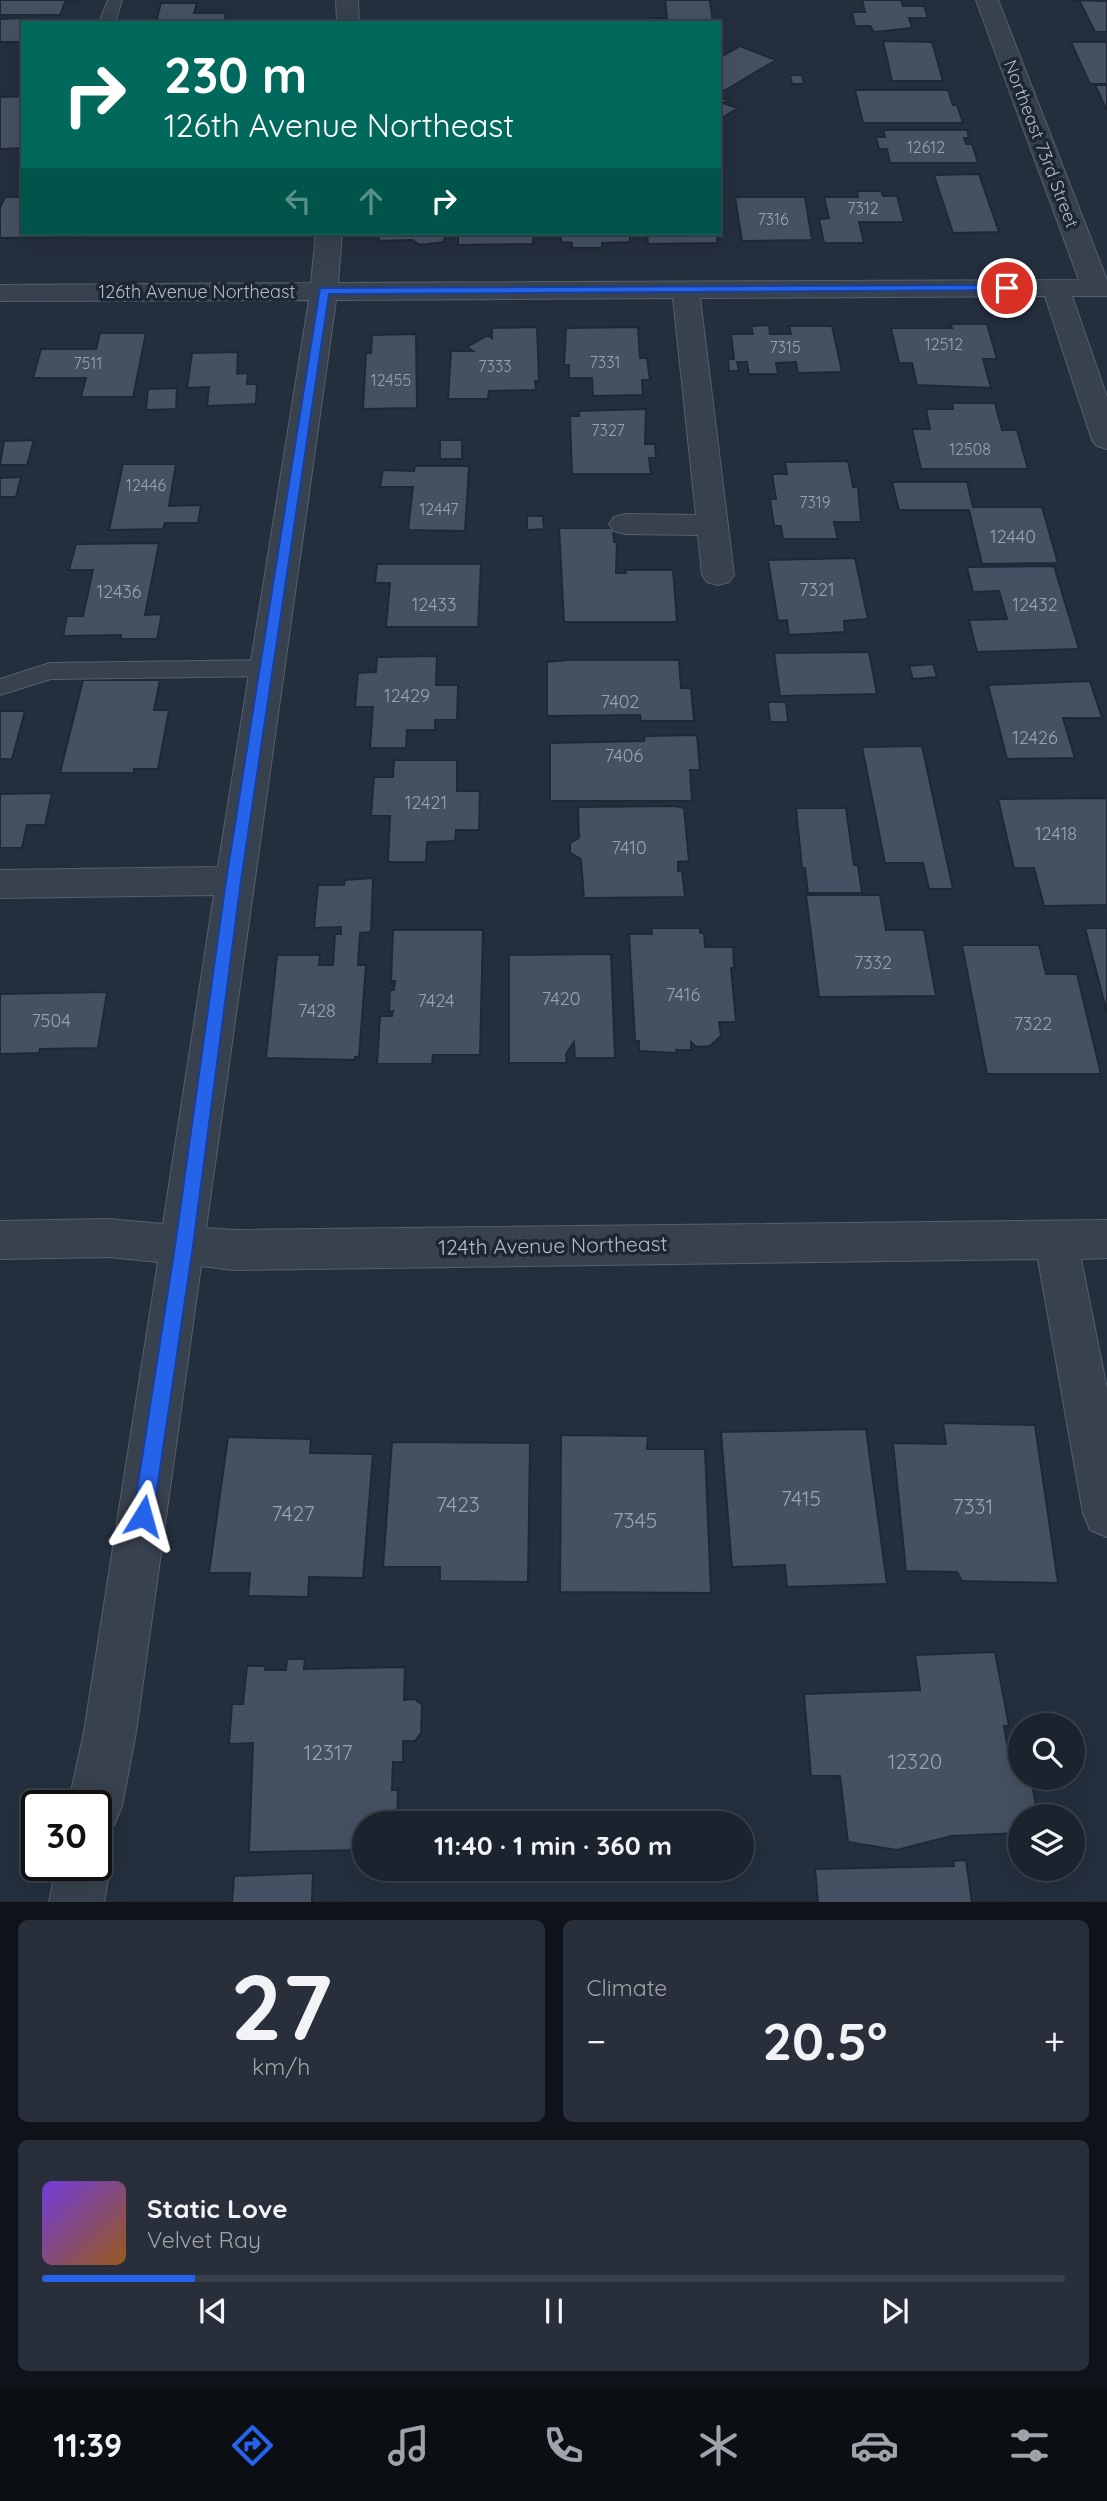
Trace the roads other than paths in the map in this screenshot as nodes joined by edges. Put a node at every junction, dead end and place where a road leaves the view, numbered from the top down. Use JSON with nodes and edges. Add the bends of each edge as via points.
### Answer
{"nodes":[{"id":1,"x":115,"y":0,"type":"edge"},
{"id":2,"x":347,"y":0,"type":"edge"},
{"id":3,"x":987,"y":0,"type":"edge"},
{"id":4,"x":108,"y":21,"type":"edge"},
{"id":5,"x":348,"y":21,"type":"edge"},
{"id":6,"x":329,"y":235,"type":"edge"},
{"id":7,"x":1056,"y":288,"type":"junction"},
{"id":8,"x":1101,"y":288,"type":"edge"},
{"id":9,"x":686,"y":290,"type":"junction"},
{"id":10,"x":324,"y":291,"type":"junction"},
{"id":11,"x":0,"y":293,"type":"edge"},
{"id":12,"x":1107,"y":440,"type":"edge"},
{"id":13,"x":625,"y":524,"type":"dead end"},
{"id":14,"x":710,"y":525,"type":"junction"},
{"id":15,"x":718,"y":575,"type":"dead end"},
{"id":16,"x":267,"y":668,"type":"junction"},
{"id":17,"x":0,"y":687,"type":"edge"},
{"id":18,"x":234,"y":881,"type":"junction"},
{"id":19,"x":0,"y":884,"type":"edge"},
{"id":20,"x":1107,"y":1239,"type":"edge"},
{"id":21,"x":0,"y":1240,"type":"edge"},
{"id":22,"x":1056,"y":1240,"type":"junction"},
{"id":23,"x":184,"y":1246,"type":"junction"},
{"id":24,"x":1107,"y":1513,"type":"edge"},
{"id":25,"x":98,"y":1790,"type":"edge"},
{"id":26,"x":80,"y":1881,"type":"edge"},
{"id":27,"x":76,"y":1902,"type":"edge"}],
"edges":[{"from":1,"to":4,"type":"lane"},
{"from":2,"to":5,"type":"street"},
{"from":3,"to":8,"type":"street","name":"Northeast 73rd Street"},
{"from":6,"to":10,"type":"street"},
{"from":7,"to":8,"type":"street","name":"126th Avenue Northeast"},
{"from":7,"to":9,"type":"street","name":"126th Avenue Northeast"},
{"from":7,"to":12,"type":"street"},
{"from":9,"to":10,"type":"street","name":"126th Avenue Northeast"},
{"from":9,"to":14,"type":"street"},
{"from":10,"to":11,"type":"street","name":"126th Avenue Northeast"},
{"from":10,"to":16,"type":"street"},
{"from":13,"to":14,"type":"street"},
{"from":14,"to":15,"type":"street"},
{"from":16,"to":17,"type":"lane","via":[[50,671]]},
{"from":16,"to":18,"type":"street"},
{"from":18,"to":19,"type":"street"},
{"from":18,"to":23,"type":"street"},
{"from":20,"to":22,"type":"street","name":"124th Avenue Northeast"},
{"from":21,"to":23,"type":"street","name":"124th Avenue Northeast","via":[[110,1238]]},
{"from":22,"to":23,"type":"street","name":"124th Avenue Northeast","via":[[234,1250]]},
{"from":22,"to":24,"type":"street"},
{"from":23,"to":25,"type":"street"},
{"from":26,"to":27,"type":"street"}]}
